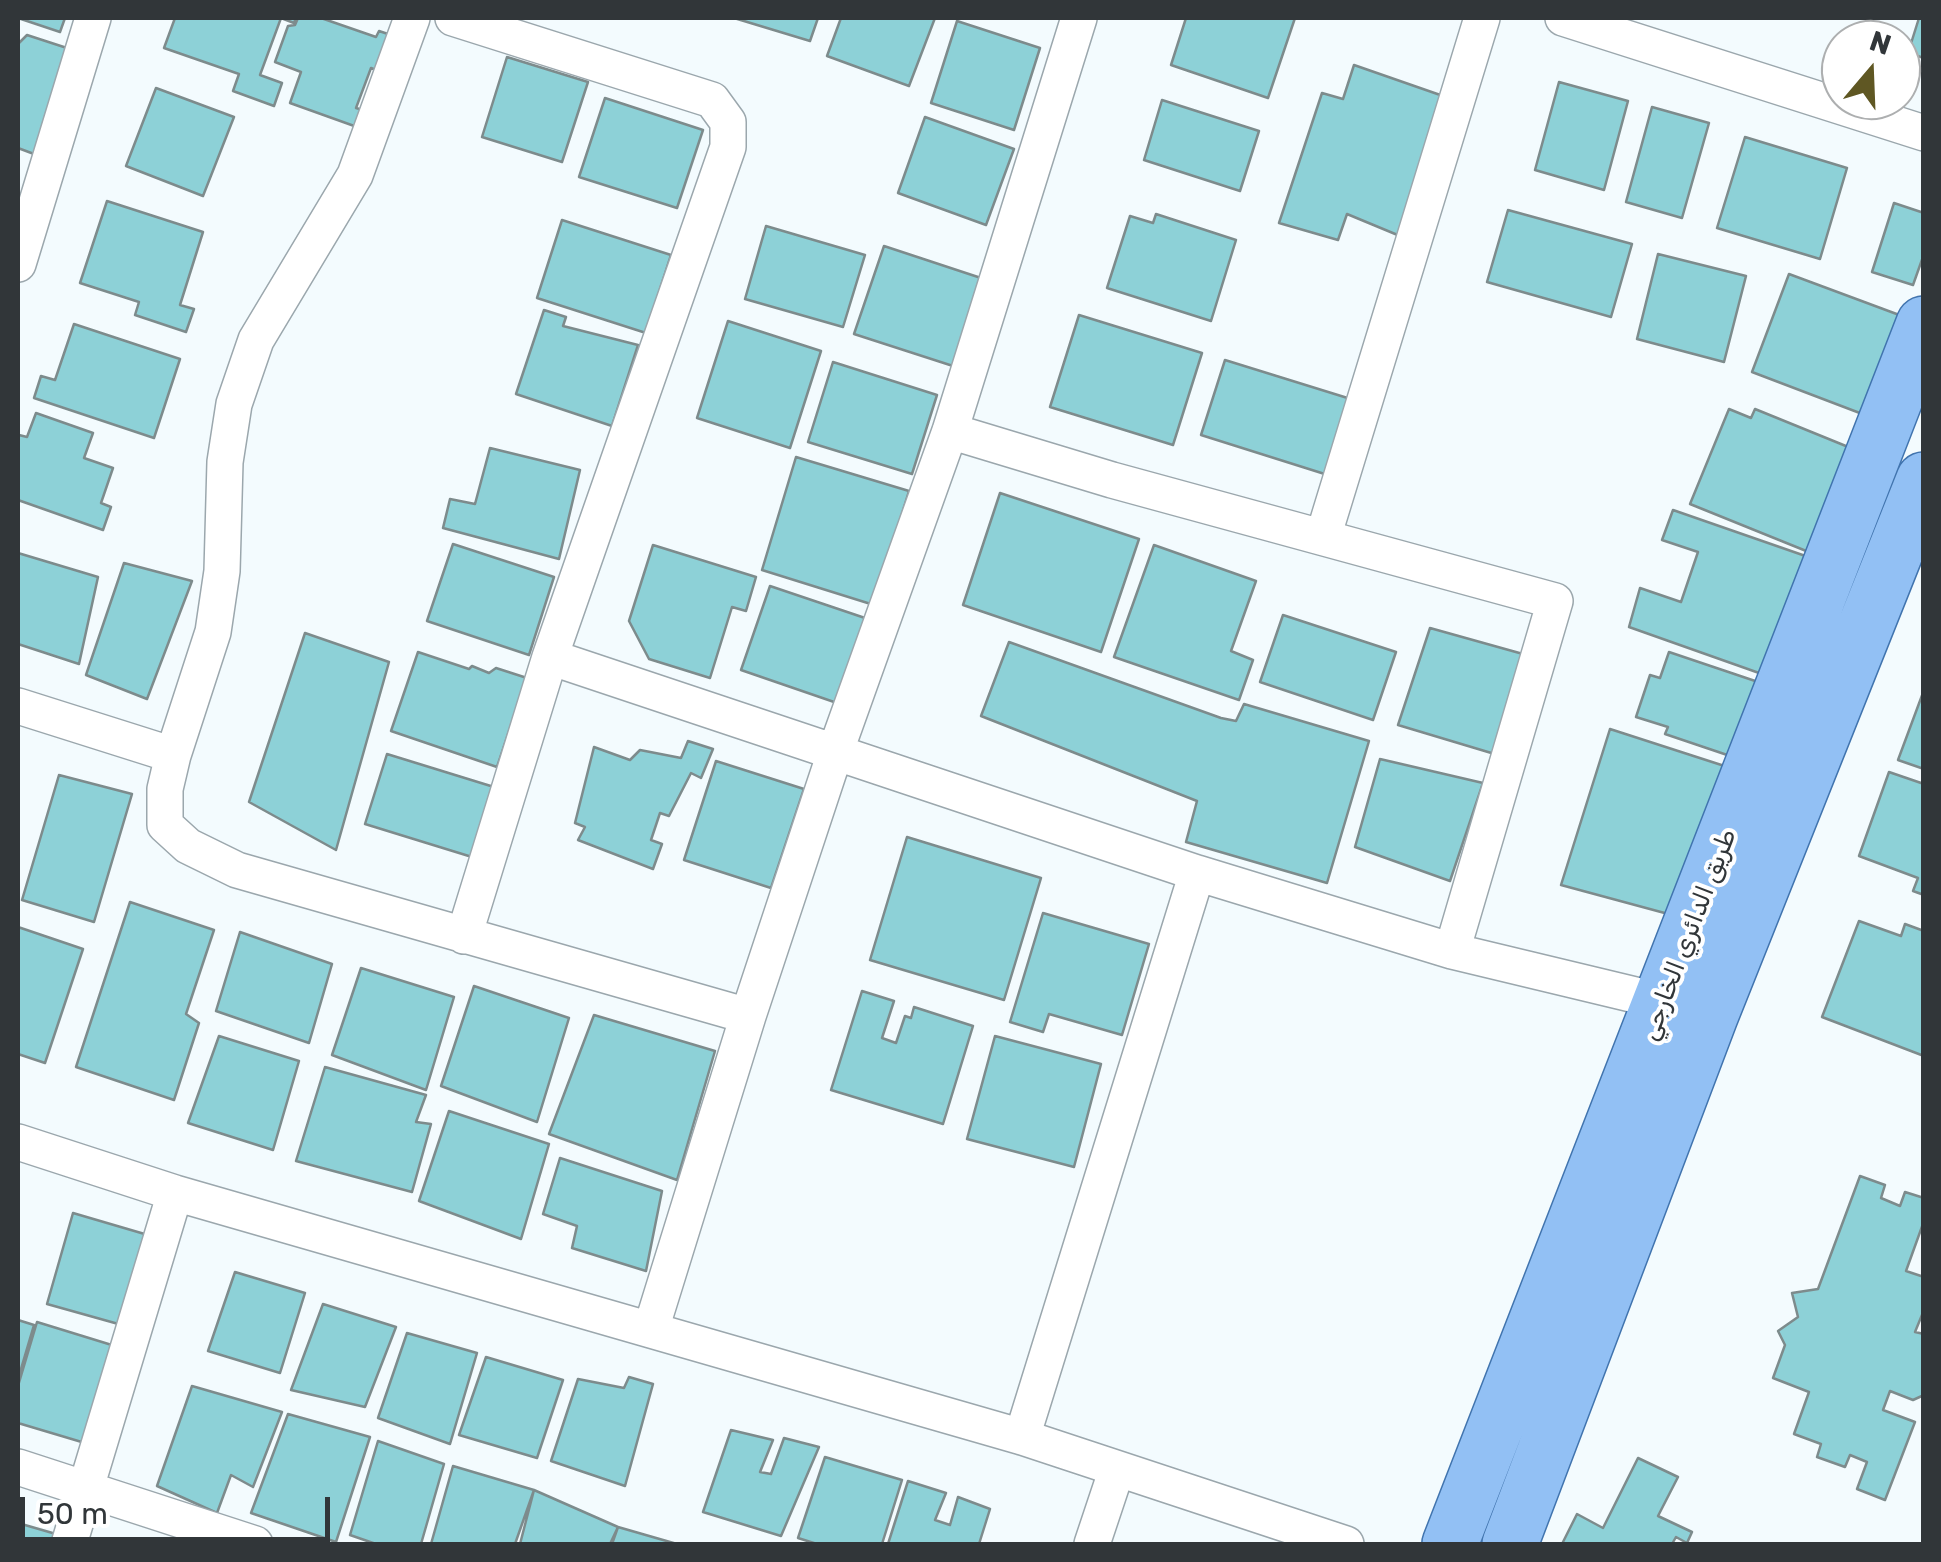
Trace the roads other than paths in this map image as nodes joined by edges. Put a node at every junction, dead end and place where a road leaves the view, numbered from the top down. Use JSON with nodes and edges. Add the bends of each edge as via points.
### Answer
{"nodes":[{"id":1,"x":93,"y":18,"type":"edge"},
{"id":2,"x":412,"y":18,"type":"edge"},
{"id":3,"x":452,"y":18,"type":"edge"},
{"id":4,"x":1079,"y":18,"type":"edge"},
{"id":5,"x":1482,"y":18,"type":"edge"},
{"id":6,"x":1563,"y":18,"type":"edge"},
{"id":7,"x":1924,"y":133,"type":"edge"},
{"id":8,"x":18,"y":264,"type":"edge"},
{"id":9,"x":1924,"y":324,"type":"edge"},
{"id":10,"x":950,"y":431,"type":"junction"},
{"id":11,"x":1924,"y":480,"type":"edge"},
{"id":12,"x":1322,"y":537,"type":"junction"},
{"id":13,"x":550,"y":657,"type":"junction"},
{"id":14,"x":18,"y":706,"type":"edge"},
{"id":15,"x":836,"y":750,"type":"junction"},
{"id":16,"x":173,"y":755,"type":"junction"},
{"id":17,"x":1197,"y":873,"type":"junction"},
{"id":18,"x":464,"y":936,"type":"junction"},
{"id":19,"x":1452,"y":951,"type":"junction"},
{"id":20,"x":1687,"y":1008,"type":"junction"},
{"id":21,"x":748,"y":1016,"type":"junction"},
{"id":22,"x":18,"y":1142,"type":"edge"},
{"id":23,"x":175,"y":1193,"type":"junction"},
{"id":24,"x":652,"y":1330,"type":"junction"},
{"id":25,"x":1022,"y":1437,"type":"junction"},
{"id":26,"x":18,"y":1467,"type":"edge"},
{"id":27,"x":1117,"y":1470,"type":"junction"},
{"id":28,"x":86,"y":1487,"type":"junction"},
{"id":29,"x":69,"y":1544,"type":"edge"},
{"id":30,"x":254,"y":1544,"type":"edge"},
{"id":31,"x":1092,"y":1544,"type":"edge"},
{"id":32,"x":1346,"y":1544,"type":"edge"},
{"id":33,"x":1450,"y":1544,"type":"edge"},
{"id":34,"x":1510,"y":1544,"type":"edge"}],
"edges":[{"from":1,"to":8,"type":"street"},
{"from":2,"to":16,"type":"street","via":[[355,175],[256,340],[234,404],[213,632]]},
{"from":3,"to":13,"type":"street","via":[[712,100],[728,122],[728,147]]},
{"from":4,"to":10,"type":"street"},
{"from":5,"to":12,"type":"street"},
{"from":6,"to":7,"type":"street"},
{"from":9,"to":20,"type":"main road","name":"طريق الدائري الخارجي"},
{"from":10,"to":12,"type":"street"},
{"from":10,"to":15,"type":"street"},
{"from":11,"to":20,"type":"main road","name":"طريق الدائري الخارجي"},
{"from":12,"to":19,"type":"street","via":[[1556,601]]},
{"from":13,"to":15,"type":"street"},
{"from":13,"to":18,"type":"street"},
{"from":14,"to":16,"type":"street"},
{"from":15,"to":17,"type":"street"},
{"from":15,"to":21,"type":"street"},
{"from":16,"to":18,"type":"street","via":[[165,825],[188,846],[237,870]]},
{"from":17,"to":19,"type":"street"},
{"from":17,"to":25,"type":"street"},
{"from":18,"to":21,"type":"street"},
{"from":19,"to":20,"type":"street"},
{"from":20,"to":33,"type":"main road","name":"طريق الدائري الخارجي"},
{"from":20,"to":34,"type":"main road","name":"طريق الدائري الخارجي"},
{"from":21,"to":24,"type":"street"},
{"from":22,"to":23,"type":"street"},
{"from":23,"to":24,"type":"street"},
{"from":23,"to":28,"type":"street"},
{"from":24,"to":25,"type":"street"},
{"from":25,"to":27,"type":"street"},
{"from":26,"to":28,"type":"street"},
{"from":27,"to":31,"type":"street"},
{"from":27,"to":32,"type":"street"},
{"from":28,"to":29,"type":"street"},
{"from":28,"to":30,"type":"street"}]}
